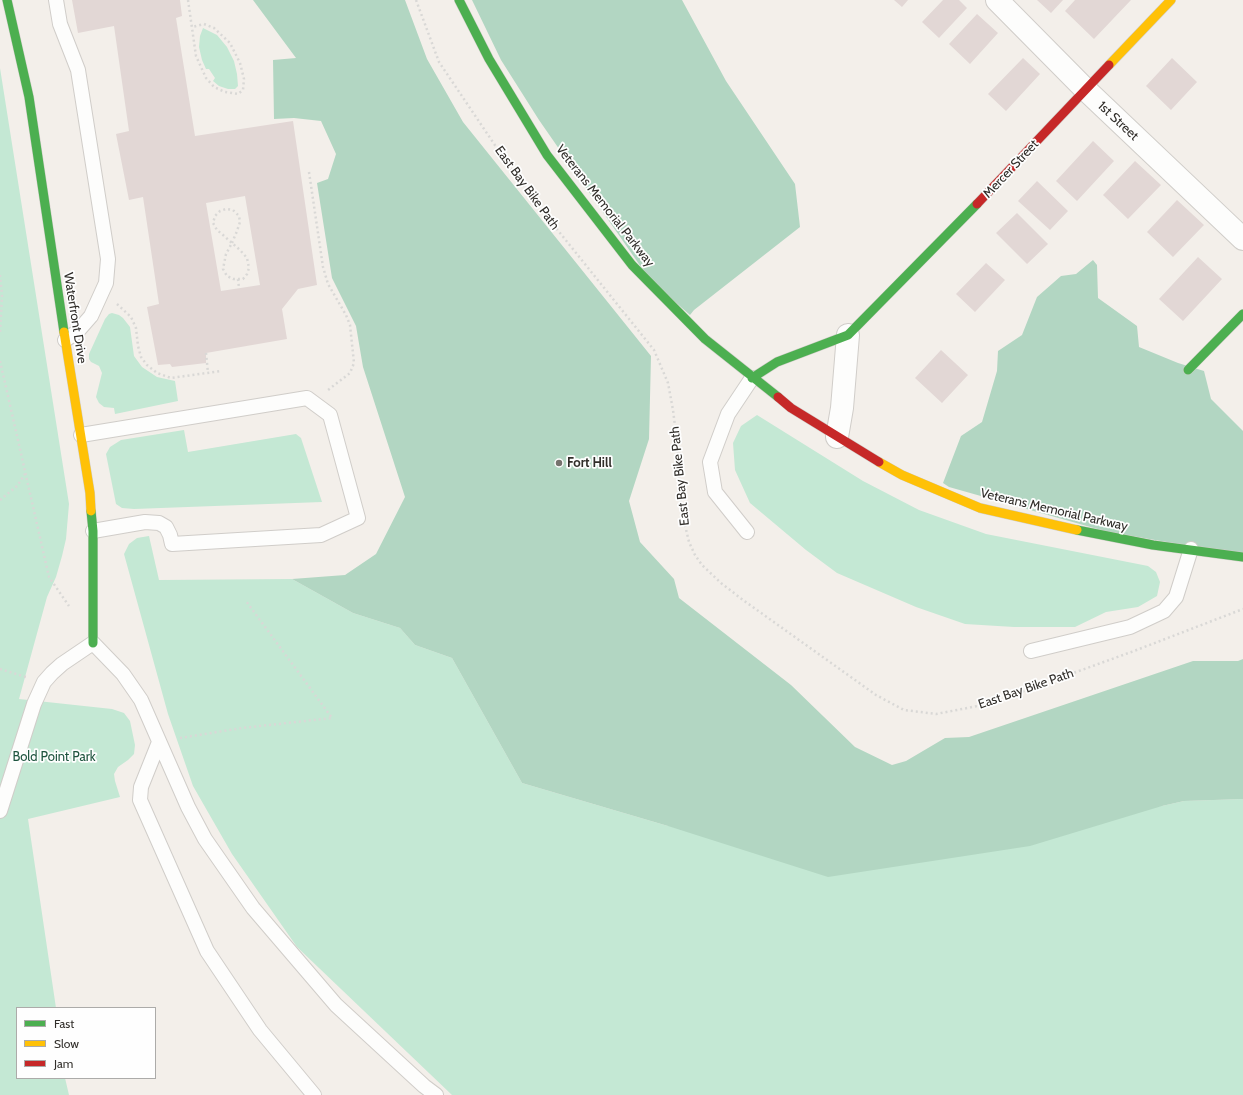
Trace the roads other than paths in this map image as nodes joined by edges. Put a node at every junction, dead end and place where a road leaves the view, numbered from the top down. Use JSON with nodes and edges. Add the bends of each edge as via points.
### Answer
{"nodes":[{"id":1,"x":7,"y":0,"type":"edge"},
{"id":2,"x":56,"y":0,"type":"edge"},
{"id":3,"x":459,"y":0,"type":"edge"},
{"id":4,"x":997,"y":0,"type":"edge"},
{"id":5,"x":1171,"y":0,"type":"edge"},
{"id":6,"x":1085,"y":90,"type":"junction"},
{"id":7,"x":1243,"y":239,"type":"edge"},
{"id":8,"x":1243,"y":314,"type":"edge"},
{"id":9,"x":848,"y":335,"type":"junction"},
{"id":10,"x":65,"y":340,"type":"junction"},
{"id":11,"x":1188,"y":370,"type":"dead end"},
{"id":12,"x":752,"y":378,"type":"junction"},
{"id":13,"x":81,"y":435,"type":"junction"},
{"id":14,"x":837,"y":437,"type":"junction"},
{"id":15,"x":93,"y":531,"type":"junction"},
{"id":16,"x":747,"y":532,"type":"dead end"},
{"id":17,"x":1191,"y":549,"type":"junction"},
{"id":18,"x":1243,"y":557,"type":"edge"},
{"id":19,"x":93,"y":643,"type":"junction"},
{"id":20,"x":1031,"y":651,"type":"dead end"},
{"id":21,"x":160,"y":742,"type":"junction"},
{"id":22,"x":0,"y":811,"type":"edge"},
{"id":23,"x":314,"y":1095,"type":"edge"},
{"id":24,"x":436,"y":1095,"type":"edge"}],
"edges":[{"from":1,"to":10,"type":"street","name":"Waterfront Drive","via":[[29,96]]},
{"from":2,"to":10,"type":"lane","via":[[60,24],[78,70],[108,260],[108,272],[102,294],[91,316],[77,332]]},
{"from":3,"to":12,"type":"street","name":"Veterans Memorial Parkway","via":[[490,59],[547,155],[627,259],[705,339]]},
{"from":4,"to":6,"type":"street","name":"1st Street"},
{"from":5,"to":6,"type":"street","name":"Mercer Street"},
{"from":6,"to":7,"type":"street","name":"1st Street"},
{"from":6,"to":9,"type":"street","name":"Mercer Street"},
{"from":8,"to":11,"type":"street"},
{"from":9,"to":12,"type":"street","name":"Mercer Street","via":[[777,362]]},
{"from":9,"to":14,"type":"street"},
{"from":10,"to":13,"type":"street","name":"Waterfront Drive"},
{"from":12,"to":14,"type":"street","name":"Veterans Memorial Parkway","via":[[791,408]]},
{"from":12,"to":16,"type":"lane","via":[[728,414],[710,462],[715,492]]},
{"from":13,"to":15,"type":"street","name":"Waterfront Drive"},
{"from":13,"to":15,"type":"lane","via":[[307,398],[330,415],[358,518],[321,535],[172,544],[166,527],[160,523],[145,522]]},
{"from":14,"to":17,"type":"street","name":"Veterans Memorial Parkway","via":[[902,475],[980,508],[1098,536]]},
{"from":15,"to":19,"type":"street","name":"Waterfront Drive"},
{"from":17,"to":18,"type":"street","name":"Veterans Memorial Parkway"},
{"from":17,"to":20,"type":"lane","via":[[1176,597],[1164,611],[1130,627]]},
{"from":19,"to":21,"type":"lane","via":[[132,686]]},
{"from":19,"to":22,"type":"lane","via":[[62,664],[44,682],[29,718]]},
{"from":21,"to":23,"type":"lane","via":[[141,787],[140,800],[207,951],[260,1030]]},
{"from":21,"to":24,"type":"lane","via":[[205,839],[253,908],[336,1005]]}]}
